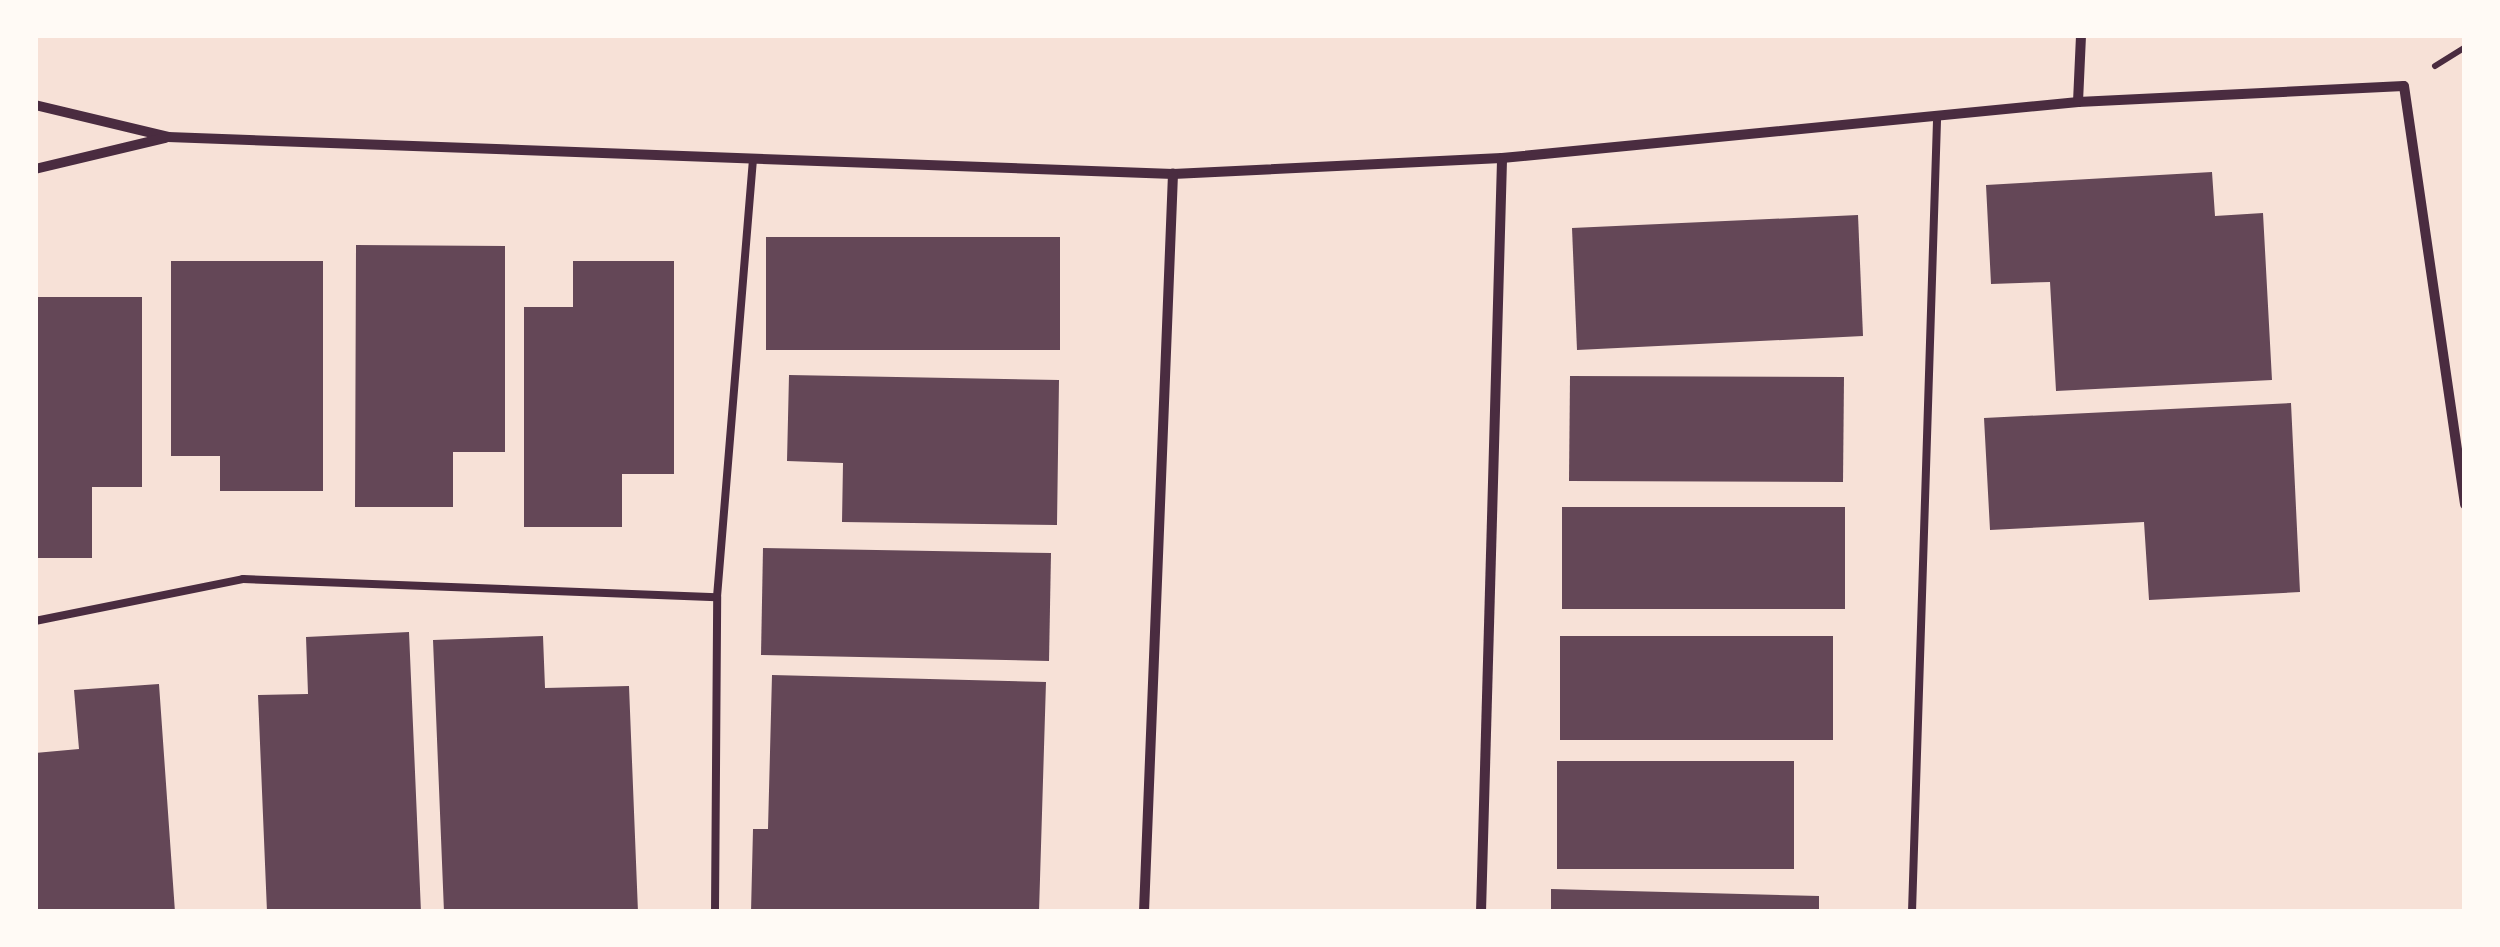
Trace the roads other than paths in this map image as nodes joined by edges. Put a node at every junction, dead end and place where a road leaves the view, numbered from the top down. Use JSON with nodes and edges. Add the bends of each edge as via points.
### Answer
{"nodes":[{"id":1,"x":2082,"y":35,"type":"edge"},
{"id":2,"x":2078,"y":102,"type":"junction"},
{"id":3,"x":35,"y":105,"type":"edge"},
{"id":4,"x":1938,"y":119,"type":"junction"},
{"id":5,"x":168,"y":137,"type":"junction"},
{"id":6,"x":1502,"y":158,"type":"junction"},
{"id":7,"x":753,"y":159,"type":"junction"},
{"id":8,"x":35,"y":169,"type":"edge"},
{"id":9,"x":1173,"y":174,"type":"junction"},
{"id":10,"x":2465,"y":505,"type":"edge"},
{"id":11,"x":717,"y":597,"type":"junction"},
{"id":12,"x":35,"y":621,"type":"edge"},
{"id":13,"x":716,"y":912,"type":"edge"},
{"id":14,"x":1144,"y":912,"type":"edge"},
{"id":15,"x":1481,"y":912,"type":"edge"},
{"id":16,"x":1912,"y":912,"type":"edge"}],
"edges":[{"from":1,"to":2,"type":"street"},
{"from":2,"to":4,"type":"street"},
{"from":2,"to":10,"type":"street","via":[[2404,86]]},
{"from":3,"to":5,"type":"street"},
{"from":4,"to":6,"type":"street"},
{"from":4,"to":16,"type":"lane"},
{"from":5,"to":7,"type":"street"},
{"from":5,"to":8,"type":"street"},
{"from":6,"to":9,"type":"street"},
{"from":6,"to":15,"type":"street"},
{"from":7,"to":9,"type":"street"},
{"from":7,"to":11,"type":"lane"},
{"from":9,"to":14,"type":"street"},
{"from":11,"to":12,"type":"lane","via":[[243,579]]},
{"from":11,"to":13,"type":"lane"}]}
